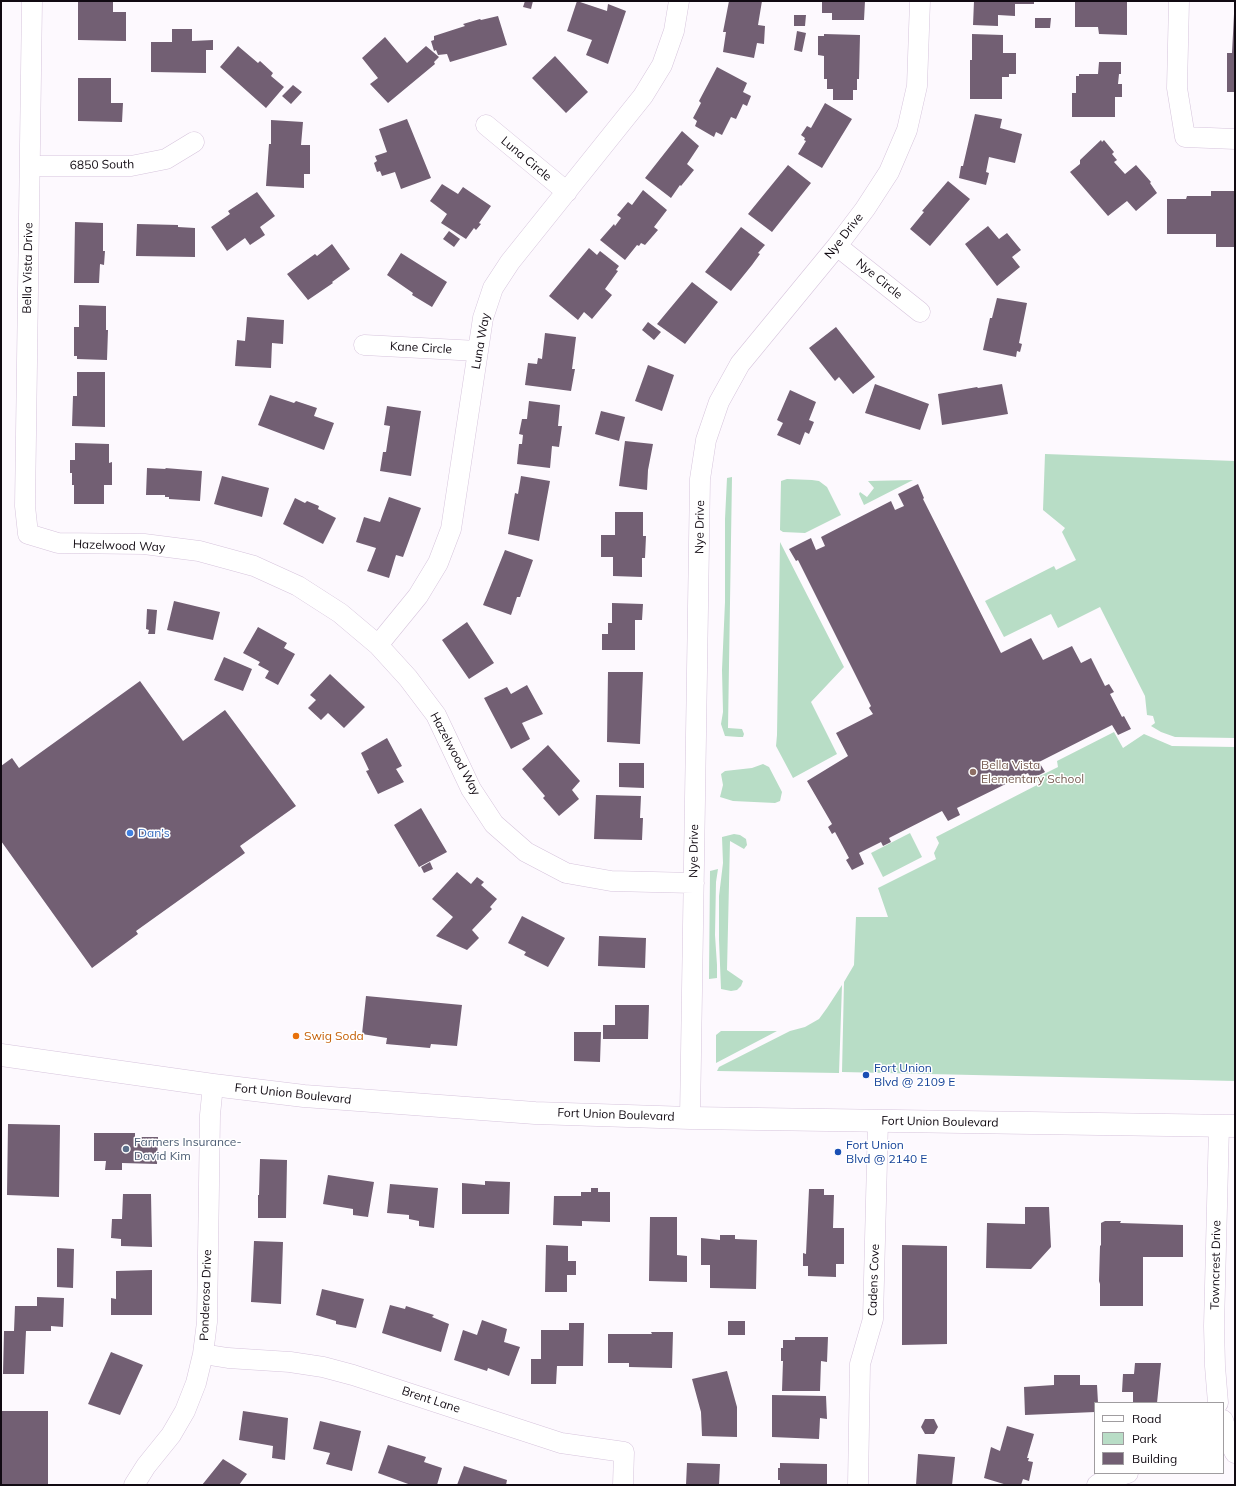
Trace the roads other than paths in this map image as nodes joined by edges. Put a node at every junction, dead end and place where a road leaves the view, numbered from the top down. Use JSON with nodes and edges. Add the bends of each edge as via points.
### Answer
{"nodes":[{"id":1,"x":32,"y":1,"type":"edge"},
{"id":2,"x":679,"y":1,"type":"edge"},
{"id":3,"x":920,"y":1,"type":"edge"},
{"id":4,"x":1179,"y":1,"type":"edge"},
{"id":5,"x":486,"y":125,"type":"dead end"},
{"id":6,"x":1235,"y":139,"type":"edge"},
{"id":7,"x":194,"y":142,"type":"dead end"},
{"id":8,"x":30,"y":166,"type":"junction"},
{"id":9,"x":567,"y":192,"type":"junction"},
{"id":10,"x":838,"y":246,"type":"junction"},
{"id":11,"x":920,"y":312,"type":"dead end"},
{"id":12,"x":364,"y":345,"type":"dead end"},
{"id":13,"x":478,"y":351,"type":"junction"},
{"id":14,"x":28,"y":534,"type":"joint"},
{"id":15,"x":378,"y":645,"type":"junction"},
{"id":16,"x":694,"y":883,"type":"junction"},
{"id":17,"x":1,"y":1055,"type":"edge"},
{"id":18,"x":213,"y":1085,"type":"junction"},
{"id":19,"x":690,"y":1118,"type":"junction"},
{"id":20,"x":878,"y":1121,"type":"junction"},
{"id":21,"x":1227,"y":1126,"type":"edge"},
{"id":22,"x":203,"y":1354,"type":"junction"},
{"id":23,"x":1218,"y":1402,"type":"edge"},
{"id":24,"x":1224,"y":1424,"type":"edge"},
{"id":25,"x":1229,"y":1447,"type":"edge"},
{"id":26,"x":1125,"y":1474,"type":"edge"},
{"id":27,"x":134,"y":1485,"type":"edge"},
{"id":28,"x":624,"y":1485,"type":"edge"},
{"id":29,"x":858,"y":1485,"type":"edge"},
{"id":30,"x":1097,"y":1485,"type":"edge"}],
"edges":[{"from":1,"to":8,"type":"street","name":"Bella Vista Drive"},
{"from":2,"to":9,"type":"street","name":"Luna Way","via":[[674,31],[662,65],[644,96]]},
{"from":3,"to":10,"type":"street","name":"Nye Drive","via":[[917,86],[907,130],[889,172]]},
{"from":4,"to":6,"type":"street","via":[[1177,88],[1184,138]]},
{"from":5,"to":9,"type":"street","name":"Luna Circle"},
{"from":7,"to":8,"type":"street","name":"6850 South","via":[[166,159],[131,166]]},
{"from":8,"to":14,"type":"street","name":"Bella Vista Drive","via":[[25,506]]},
{"from":9,"to":13,"type":"street","name":"Luna Way","via":[[510,262],[493,288],[483,318]]},
{"from":10,"to":11,"type":"street","name":"Nye Circle"},
{"from":10,"to":16,"type":"street","name":"Nye Drive","via":[[740,364],[718,402],[706,440],[700,479]]},
{"from":12,"to":13,"type":"street","name":"Kane Circle"},
{"from":13,"to":15,"type":"street","name":"Luna Way","via":[[451,529],[438,563],[418,596]]},
{"from":14,"to":15,"type":"street","name":"Hazelwood Way","via":[[58,543],[144,544],[199,551],[254,566],[298,586],[340,613]]},
{"from":15,"to":16,"type":"street","name":"Hazelwood Way","via":[[408,678],[436,715],[471,789],[494,824],[526,852],[566,873],[611,881]]},
{"from":16,"to":19,"type":"street","name":"Nye Drive"},
{"from":17,"to":18,"type":"main road","name":"Fort Union Boulevard"},
{"from":18,"to":19,"type":"main road","name":"Fort Union Boulevard","via":[[304,1096],[535,1113]]},
{"from":18,"to":22,"type":"street","name":"Ponderosa Drive","via":[[210,1115],[207,1322]]},
{"from":19,"to":20,"type":"main road","name":"Fort Union Boulevard"},
{"from":20,"to":21,"type":"main road","name":"Fort Union Boulevard"},
{"from":20,"to":29,"type":"street","name":"Cadens Cove","via":[[873,1319],[860,1364]]},
{"from":21,"to":23,"type":"street","name":"Towncrest Drive","via":[[1214,1326]]},
{"from":22,"to":27,"type":"street","name":"Ponderosa Drive","via":[[196,1383],[185,1410],[171,1435]]},
{"from":22,"to":28,"type":"street","name":"Brent Lane","via":[[322,1367],[560,1443],[624,1452]]},
{"from":24,"to":25,"type":"street"},
{"from":26,"to":30,"type":"street"}]}
